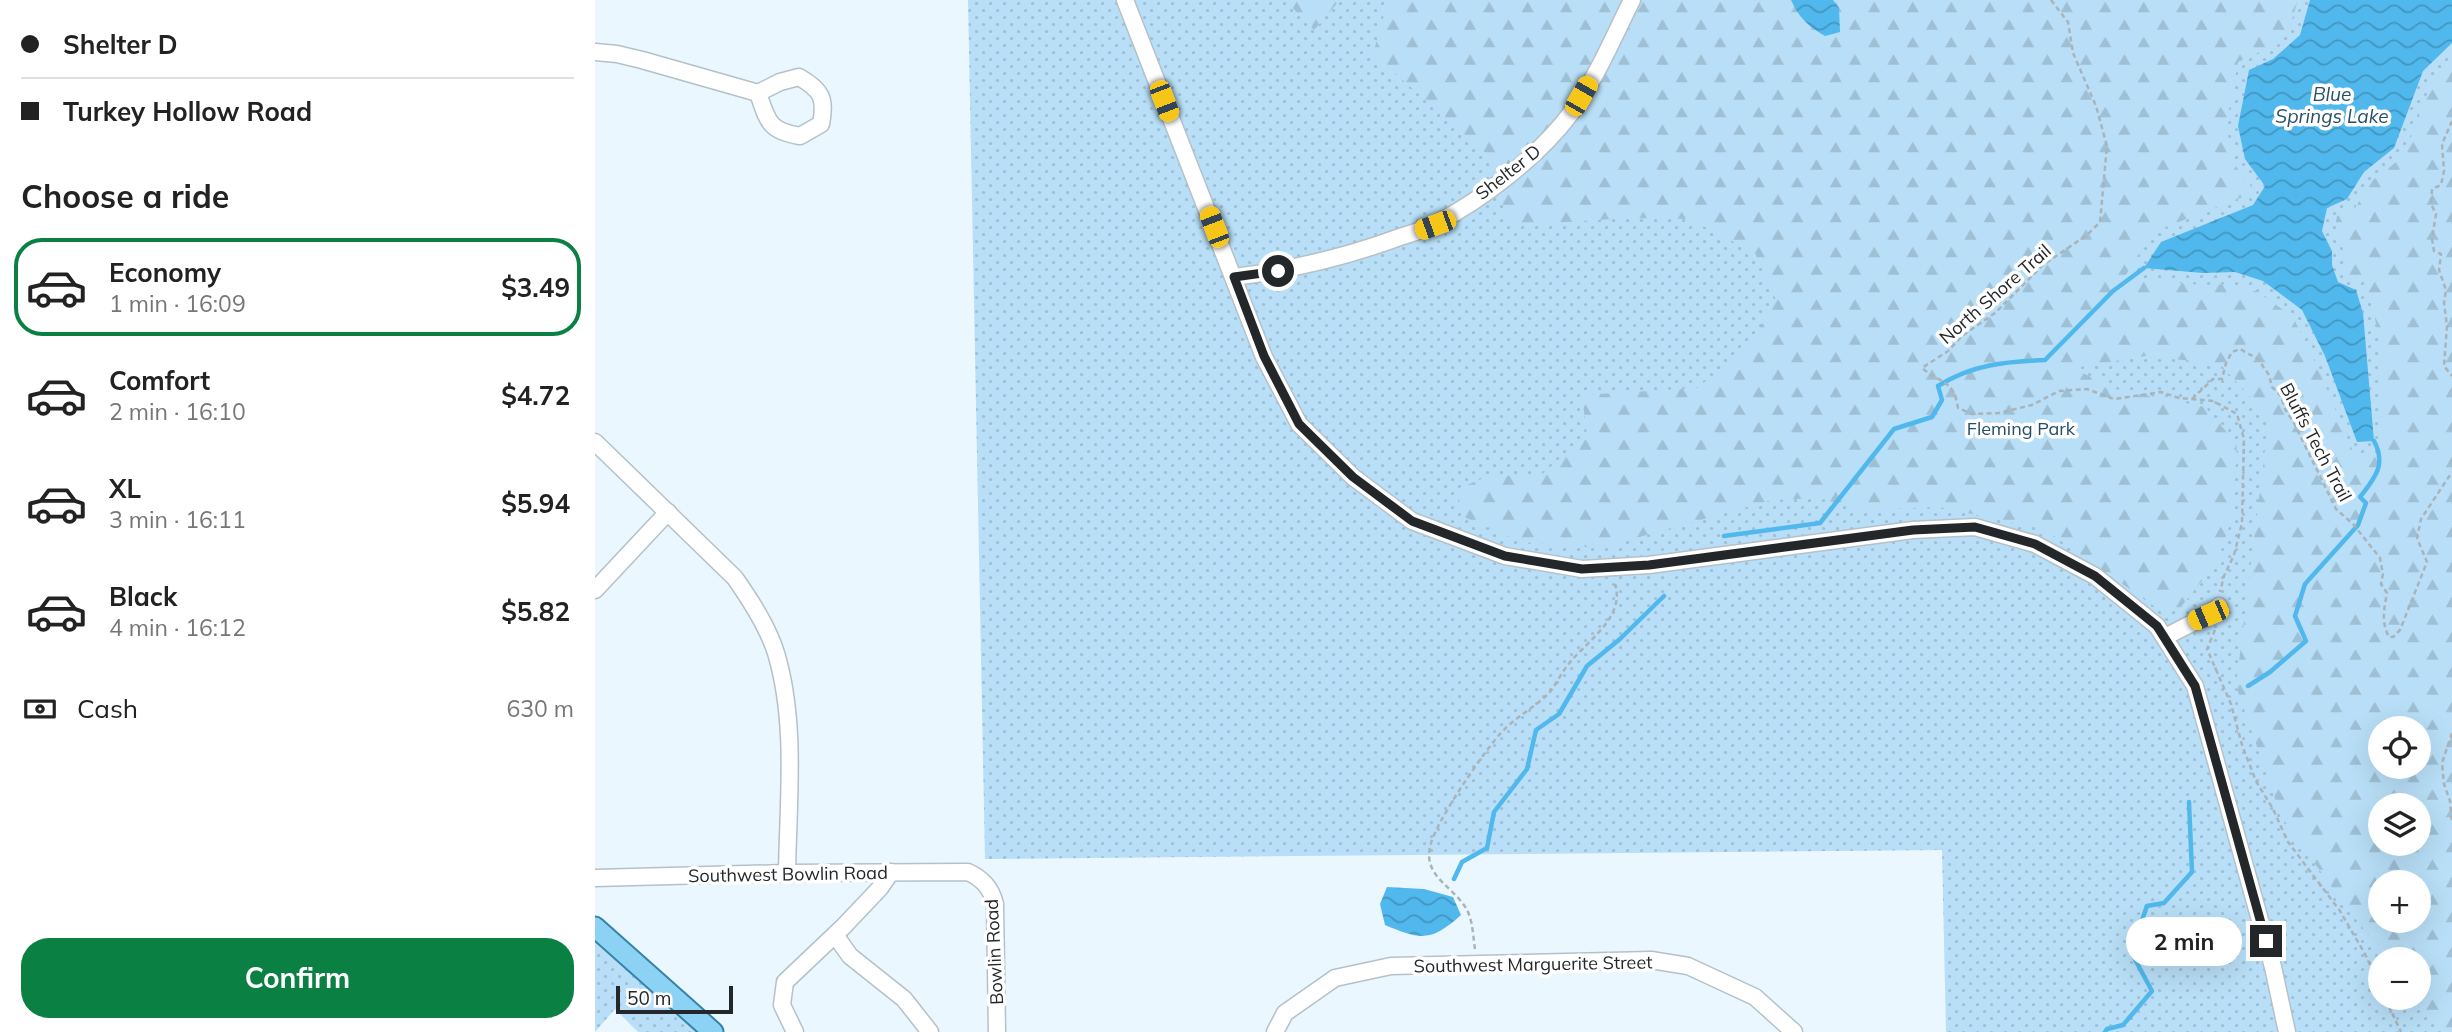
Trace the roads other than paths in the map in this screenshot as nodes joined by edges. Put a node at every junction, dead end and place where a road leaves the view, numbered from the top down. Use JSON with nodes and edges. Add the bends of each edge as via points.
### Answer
{"nodes":[{"id":1,"x":1125,"y":0,"type":"edge"},
{"id":2,"x":1632,"y":0,"type":"edge"},
{"id":3,"x":595,"y":52,"type":"edge"},
{"id":4,"x":758,"y":93,"type":"dead end"},
{"id":5,"x":1234,"y":277,"type":"junction"},
{"id":6,"x":595,"y":442,"type":"edge"},
{"id":7,"x":668,"y":512,"type":"junction"},
{"id":8,"x":595,"y":590,"type":"edge"},
{"id":9,"x":2219,"y":606,"type":"road end"},
{"id":10,"x":2165,"y":637,"type":"junction"},
{"id":11,"x":891,"y":872,"type":"junction"},
{"id":12,"x":787,"y":873,"type":"junction"},
{"id":13,"x":979,"y":877,"type":"joint"},
{"id":14,"x":595,"y":878,"type":"edge"},
{"id":15,"x":595,"y":927,"type":"edge"},
{"id":16,"x":835,"y":935,"type":"junction"},
{"id":17,"x":1784,"y":1029,"type":"edge"},
{"id":18,"x":713,"y":1032,"type":"edge"},
{"id":19,"x":795,"y":1032,"type":"edge"},
{"id":20,"x":930,"y":1032,"type":"edge"},
{"id":21,"x":997,"y":1032,"type":"edge"},
{"id":22,"x":1275,"y":1032,"type":"edge"},
{"id":23,"x":2287,"y":1032,"type":"edge"}],
"edges":[{"from":1,"to":5,"type":"street"},
{"from":2,"to":5,"type":"street","name":"Shelter D","via":[[1571,112],[1539,150],[1497,184],[1435,225],[1372,247]]},
{"from":3,"to":4,"type":"street"},
{"from":5,"to":10,"type":"street","via":[[1264,356],[1299,424],[1353,477],[1412,521],[1505,556],[1582,569],[1649,565],[1913,530],[1975,527],[2035,544],[2095,576]]},
{"from":6,"to":7,"type":"street"},
{"from":7,"to":8,"type":"street"},
{"from":7,"to":12,"type":"street","via":[[735,578],[776,651],[788,732]]},
{"from":9,"to":10,"type":"street"},
{"from":10,"to":23,"type":"street","via":[[2195,686]]},
{"from":11,"to":12,"type":"street","name":"Southwest Bowlin Road"},
{"from":11,"to":13,"type":"street","name":"Southwest Bowlin Road","via":[[968,872]]},
{"from":11,"to":16,"type":"street"},
{"from":12,"to":14,"type":"street","name":"Southwest Bowlin Road"},
{"from":13,"to":21,"type":"street","name":"Bowlin Road","via":[[992,892],[995,904]]},
{"from":15,"to":18,"type":"main road"},
{"from":16,"to":19,"type":"street","via":[[785,982],[782,1005]]},
{"from":16,"to":20,"type":"street","via":[[850,956],[904,999]]},
{"from":17,"to":22,"type":"street","name":"Southwest Marguerite Street","via":[[1755,997],[1688,966],[1651,960],[1391,966],[1335,978],[1285,1013]]}]}
